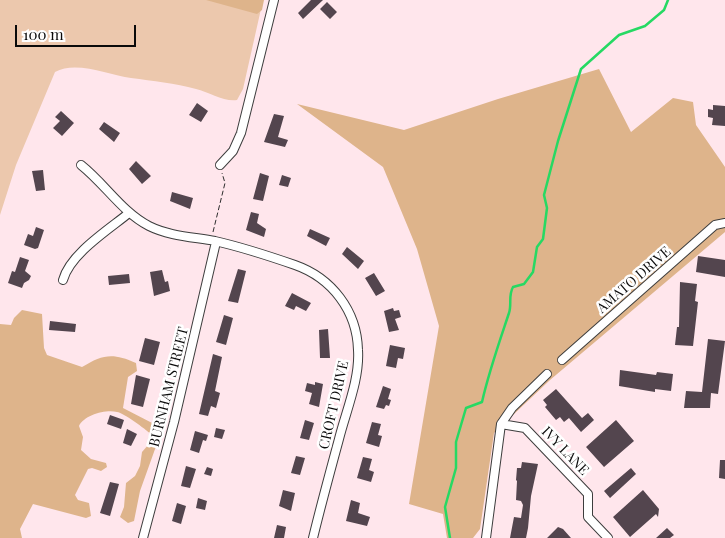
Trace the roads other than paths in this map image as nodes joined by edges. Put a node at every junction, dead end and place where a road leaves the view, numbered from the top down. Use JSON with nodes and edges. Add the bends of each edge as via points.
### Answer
{"nodes":[{"id":1,"x":274,"y":0,"type":"edge"},
{"id":2,"x":220,"y":165,"type":"road end"},
{"id":3,"x":81,"y":166,"type":"dead end"},
{"id":4,"x":129,"y":213,"type":"junction"},
{"id":5,"x":725,"y":223,"type":"edge"},
{"id":6,"x":216,"y":242,"type":"junction"},
{"id":7,"x":63,"y":280,"type":"dead end"},
{"id":8,"x":562,"y":360,"type":"dead end"},
{"id":9,"x":547,"y":374,"type":"dead end"},
{"id":10,"x":501,"y":424,"type":"junction"},
{"id":11,"x":143,"y":538,"type":"edge"},
{"id":12,"x":313,"y":538,"type":"edge"},
{"id":13,"x":486,"y":538,"type":"edge"},
{"id":14,"x":608,"y":538,"type":"edge"}],
"edges":[{"from":1,"to":2,"type":"street","via":[[241,133],[233,151]]},
{"from":3,"to":4,"type":"street","name":"CROFT DRIVE"},
{"from":4,"to":6,"type":"street","name":"CROFT DRIVE","via":[[163,231]]},
{"from":4,"to":7,"type":"street","via":[[73,260]]},
{"from":5,"to":8,"type":"street","name":"AMATO DRIVE","via":[[715,225]]},
{"from":6,"to":11,"type":"street","name":"BURNHAM STREET"},
{"from":6,"to":12,"type":"street","name":"CROFT DRIVE","via":[[297,266],[322,279],[341,297],[354,323],[359,351],[354,383]]},
{"from":9,"to":10,"type":"street","via":[[512,408]]},
{"from":10,"to":13,"type":"street"},
{"from":10,"to":14,"type":"street","name":"IVY LANE","via":[[525,428],[588,494],[588,516]]}]}
